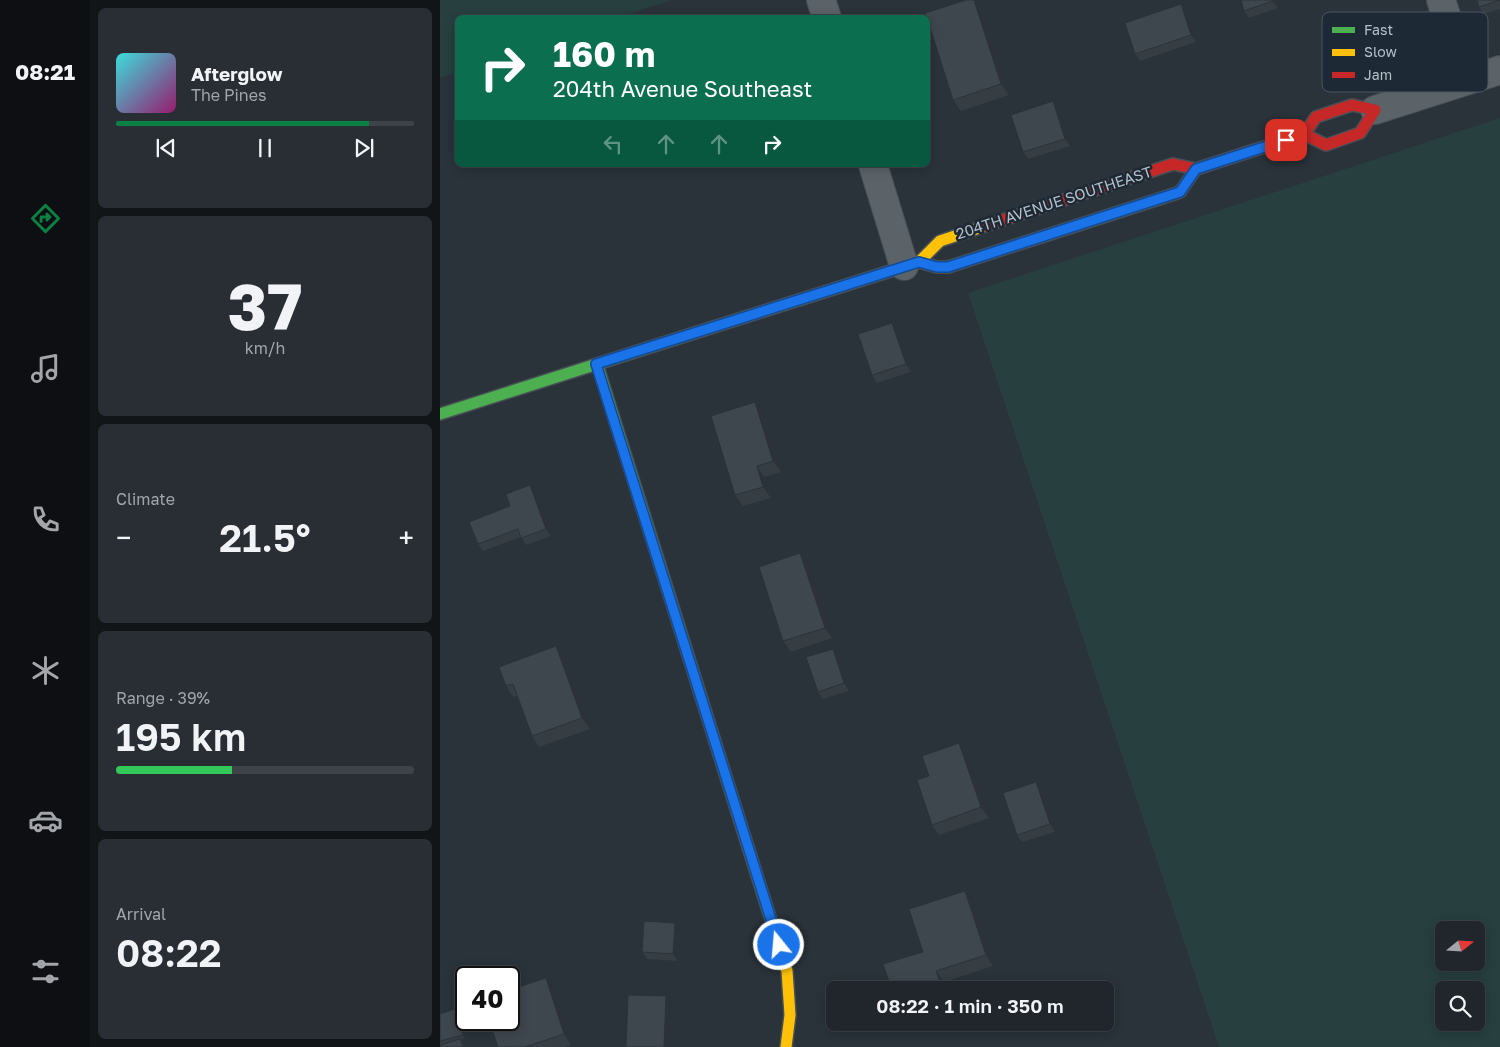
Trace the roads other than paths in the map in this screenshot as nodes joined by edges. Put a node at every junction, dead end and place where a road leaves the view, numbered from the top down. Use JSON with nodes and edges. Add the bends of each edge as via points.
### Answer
{"nodes":[{"id":1,"x":821,"y":0,"type":"edge"},
{"id":2,"x":1440,"y":0,"type":"edge"},
{"id":3,"x":1444,"y":12,"type":"edge"},
{"id":4,"x":826,"y":15,"type":"edge"},
{"id":5,"x":1500,"y":70,"type":"edge"},
{"id":6,"x":1488,"y":74,"type":"edge"},
{"id":7,"x":1430,"y":92,"type":"edge"},
{"id":8,"x":1375,"y":110,"type":"junction"},
{"id":9,"x":1304,"y":134,"type":"junction"},
{"id":10,"x":874,"y":167,"type":"edge"},
{"id":11,"x":1196,"y":169,"type":"junction"},
{"id":12,"x":912,"y":264,"type":"junction"},
{"id":13,"x":596,"y":364,"type":"junction"},
{"id":14,"x":440,"y":414,"type":"edge"},
{"id":15,"x":786,"y":1047,"type":"edge"}],
"edges":[{"from":1,"to":4,"type":"street"},
{"from":2,"to":3,"type":"street"},
{"from":5,"to":6,"type":"street"},
{"from":7,"to":8,"type":"street"},
{"from":8,"to":9,"type":"street","via":[[1352,105],[1316,117]]},
{"from":8,"to":9,"type":"street","via":[[1360,133],[1326,145]]},
{"from":9,"to":11,"type":"street","name":"204TH AVENUE SOUTHEAST"},
{"from":10,"to":12,"type":"street"},
{"from":11,"to":12,"type":"street","name":"204TH AVENUE SOUTHEAST","via":[[1173,164],[940,241]]},
{"from":11,"to":12,"type":"street","name":"204TH AVENUE SOUTHEAST","via":[[1180,192],[948,267]]},
{"from":12,"to":13,"type":"street","name":"204TH AVENUE SOUTHEAST"},
{"from":13,"to":14,"type":"street","name":"204TH AVENUE SOUTHEAST"},
{"from":13,"to":15,"type":"street","via":[[787,972],[790,1015]]}]}
